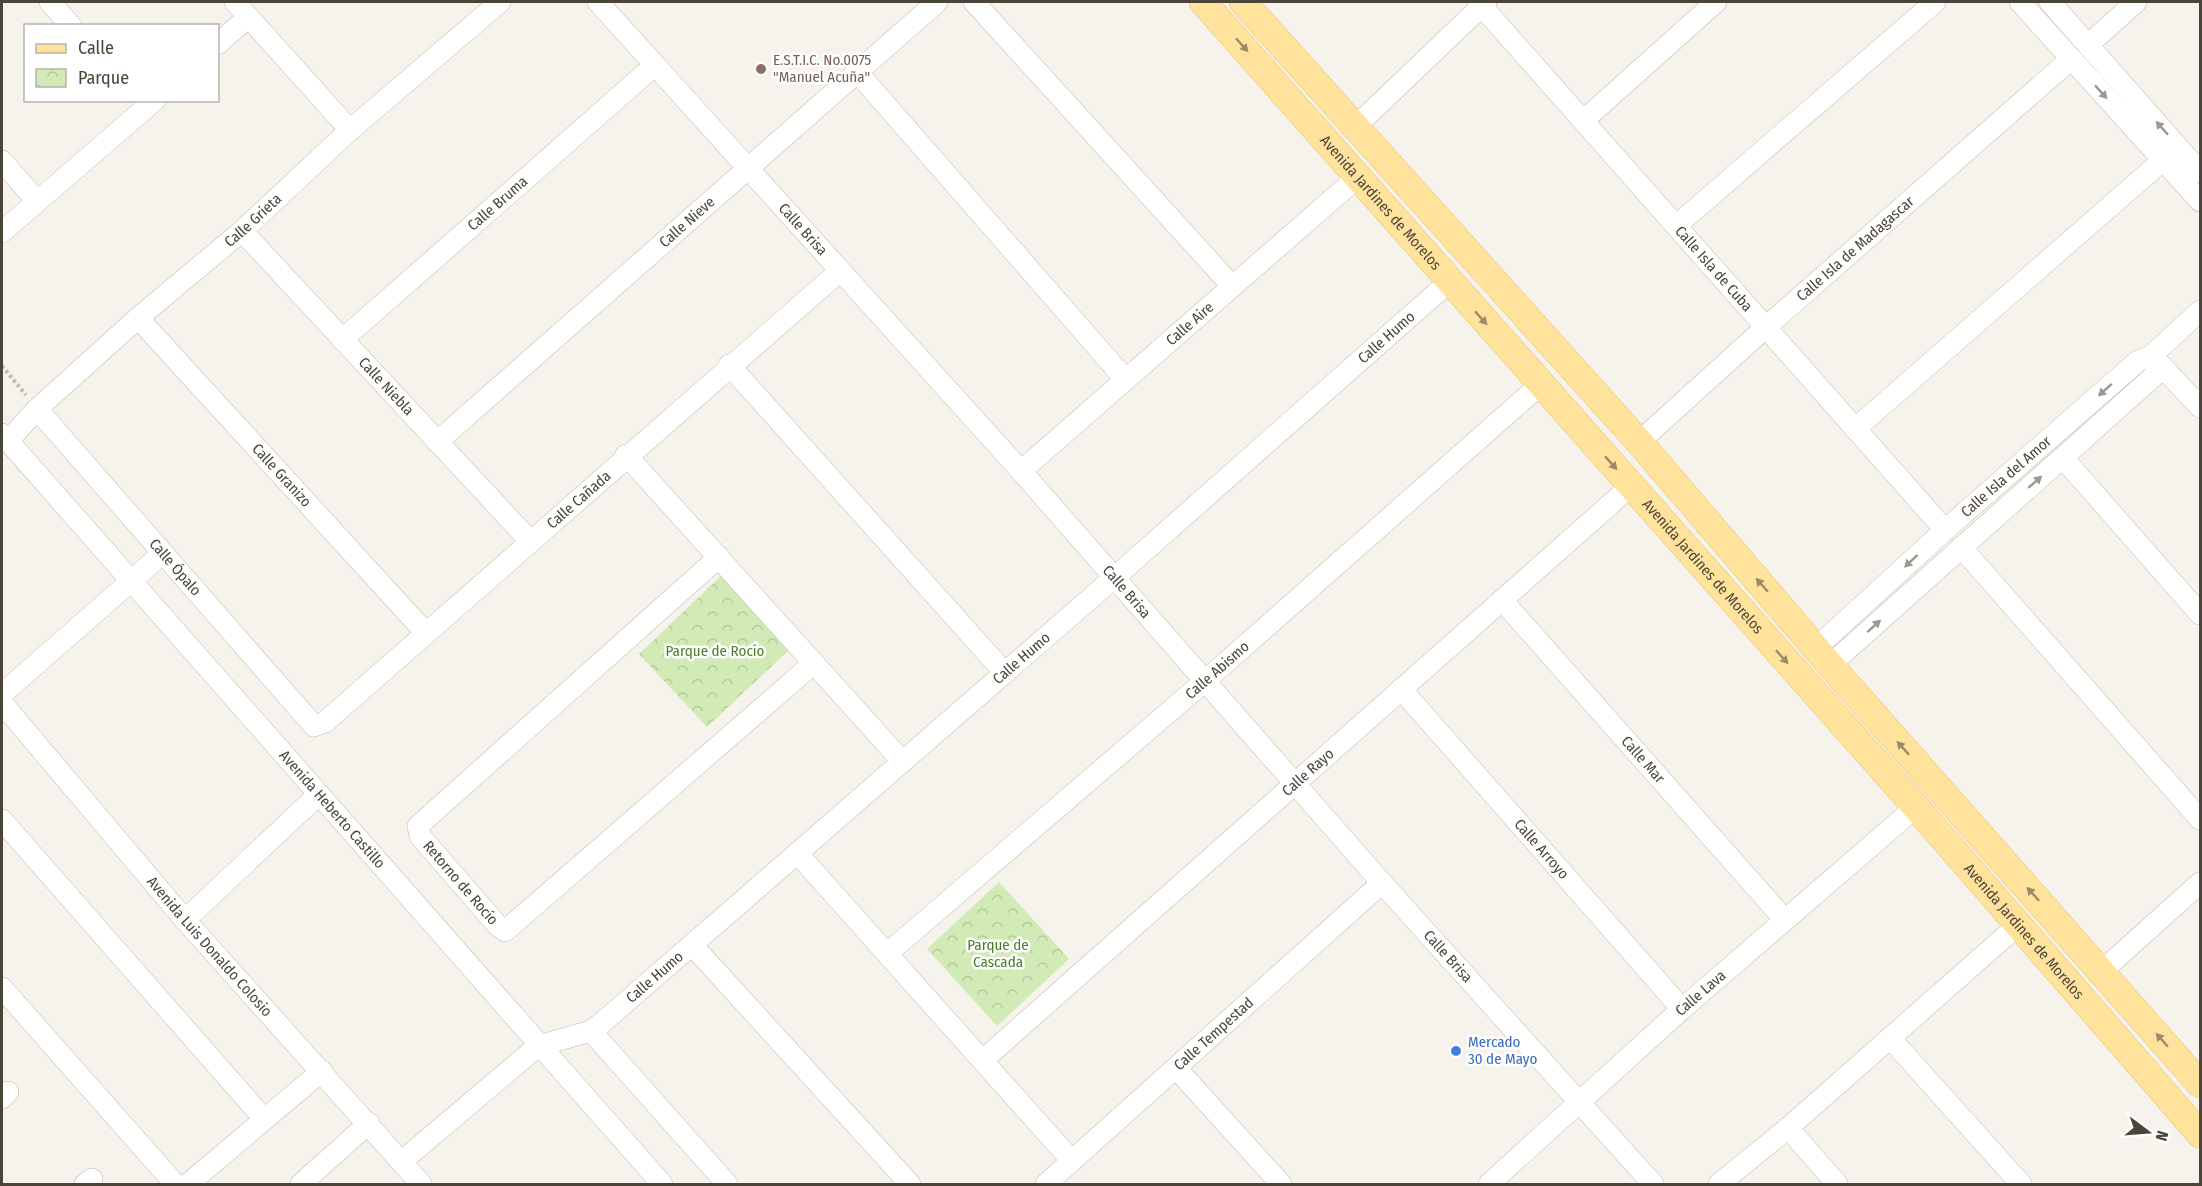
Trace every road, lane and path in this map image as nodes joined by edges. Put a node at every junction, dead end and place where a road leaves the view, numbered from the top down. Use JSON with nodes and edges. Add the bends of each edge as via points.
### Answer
{"nodes":[{"id":1,"x":50,"y":2,"type":"edge"},
{"id":2,"x":500,"y":2,"type":"edge"},
{"id":3,"x":598,"y":2,"type":"edge"},
{"id":4,"x":937,"y":2,"type":"edge"},
{"id":5,"x":974,"y":2,"type":"edge"},
{"id":6,"x":1203,"y":2,"type":"edge"},
{"id":7,"x":1243,"y":2,"type":"edge"},
{"id":8,"x":1716,"y":2,"type":"edge"},
{"id":9,"x":1935,"y":2,"type":"edge"},
{"id":10,"x":2050,"y":2,"type":"edge"},
{"id":11,"x":2136,"y":2,"type":"edge"},
{"id":12,"x":1482,"y":3,"type":"edge"},
{"id":13,"x":2024,"y":3,"type":"edge"},
{"id":14,"x":242,"y":9,"type":"edge"},
{"id":15,"x":69,"y":24,"type":"edge"},
{"id":16,"x":219,"y":43,"type":"edge"},
{"id":17,"x":2088,"y":45,"type":"junction"},
{"id":18,"x":2071,"y":59,"type":"junction"},
{"id":19,"x":654,"y":66,"type":"junction"},
{"id":20,"x":858,"y":73,"type":"junction"},
{"id":21,"x":145,"y":104,"type":"edge"},
{"id":22,"x":1584,"y":120,"type":"junction"},
{"id":23,"x":1354,"y":128,"type":"junction"},
{"id":24,"x":350,"y":130,"type":"junction"},
{"id":25,"x":2,"y":161,"type":"edge"},
{"id":26,"x":2162,"y":161,"type":"junction"},
{"id":27,"x":746,"y":169,"type":"junction"},
{"id":28,"x":2200,"y":172,"type":"edge"},
{"id":29,"x":1359,"y":176,"type":"junction"},
{"id":30,"x":36,"y":200,"type":"junction"},
{"id":31,"x":2200,"y":201,"type":"edge"},
{"id":32,"x":1429,"y":211,"type":"junction"},
{"id":33,"x":1677,"y":225,"type":"junction"},
{"id":34,"x":242,"y":231,"type":"junction"},
{"id":35,"x":1405,"y":231,"type":"junction"},
{"id":36,"x":2,"y":232,"type":"edge"},
{"id":37,"x":840,"y":270,"type":"junction"},
{"id":38,"x":1449,"y":282,"type":"junction"},
{"id":39,"x":1232,"y":286,"type":"junction"},
{"id":40,"x":2200,"y":311,"type":"edge"},
{"id":41,"x":138,"y":318,"type":"junction"},
{"id":42,"x":1766,"y":327,"type":"junction"},
{"id":43,"x":342,"y":340,"type":"junction"},
{"id":44,"x":2157,"y":362,"type":"junction"},
{"id":45,"x":729,"y":365,"type":"junction"},
{"id":46,"x":2,"y":366,"type":"edge"},
{"id":47,"x":1125,"y":380,"type":"junction"},
{"id":48,"x":1541,"y":384,"type":"junction"},
{"id":49,"x":1605,"y":404,"type":"junction"},
{"id":50,"x":2200,"y":407,"type":"edge"},
{"id":51,"x":38,"y":409,"type":"junction"},
{"id":52,"x":1579,"y":427,"type":"junction"},
{"id":53,"x":1855,"y":429,"type":"junction"},
{"id":54,"x":5,"y":437,"type":"edge"},
{"id":55,"x":437,"y":441,"type":"junction"},
{"id":56,"x":1639,"y":442,"type":"junction"},
{"id":57,"x":626,"y":455,"type":"junction"},
{"id":58,"x":2063,"y":458,"type":"junction"},
{"id":59,"x":1021,"y":471,"type":"junction"},
{"id":60,"x":1631,"y":486,"type":"junction"},
{"id":61,"x":1996,"y":486,"type":"junction"},
{"id":62,"x":2011,"y":502,"type":"junction"},
{"id":63,"x":1945,"y":530,"type":"junction"},
{"id":64,"x":530,"y":541,"type":"junction"},
{"id":65,"x":1961,"y":547,"type":"junction"},
{"id":66,"x":163,"y":553,"type":"junction"},
{"id":67,"x":719,"y":557,"type":"junction"},
{"id":68,"x":1115,"y":577,"type":"junction"},
{"id":69,"x":130,"y":580,"type":"junction"},
{"id":70,"x":1502,"y":600,"type":"junction"},
{"id":71,"x":2200,"y":614,"type":"edge"},
{"id":72,"x":425,"y":632,"type":"junction"},
{"id":73,"x":1823,"y":657,"type":"junction"},
{"id":74,"x":814,"y":663,"type":"junction"},
{"id":75,"x":1004,"y":672,"type":"junction"},
{"id":76,"x":1205,"y":681,"type":"junction"},
{"id":77,"x":1401,"y":689,"type":"junction"},
{"id":78,"x":2,"y":694,"type":"edge"},
{"id":79,"x":2,"y":704,"type":"edge"},
{"id":80,"x":314,"y":726,"type":"joint"},
{"id":81,"x":902,"y":760,"type":"junction"},
{"id":82,"x":1295,"y":783,"type":"junction"},
{"id":83,"x":318,"y":795,"type":"junction"},
{"id":84,"x":1916,"y":807,"type":"junction"},
{"id":85,"x":2200,"y":819,"type":"edge"},
{"id":86,"x":2,"y":820,"type":"edge"},
{"id":87,"x":797,"y":853,"type":"junction"},
{"id":88,"x":1382,"y":883,"type":"junction"},
{"id":89,"x":2200,"y":883,"type":"edge"},
{"id":90,"x":1784,"y":919,"type":"junction"},
{"id":91,"x":185,"y":920,"type":"junction"},
{"id":92,"x":2017,"y":926,"type":"junction"},
{"id":93,"x":692,"y":945,"type":"junction"},
{"id":94,"x":888,"y":953,"type":"junction"},
{"id":95,"x":2102,"y":971,"type":"junction"},
{"id":96,"x":2,"y":988,"type":"edge"},
{"id":97,"x":2131,"y":1004,"type":"junction"},
{"id":98,"x":1682,"y":1009,"type":"junction"},
{"id":99,"x":2107,"y":1027,"type":"junction"},
{"id":100,"x":591,"y":1031,"type":"junction"},
{"id":101,"x":1890,"y":1038,"type":"junction"},
{"id":102,"x":538,"y":1046,"type":"junction"},
{"id":103,"x":983,"y":1060,"type":"junction"},
{"id":104,"x":1176,"y":1068,"type":"junction"},
{"id":105,"x":321,"y":1071,"type":"junction"},
{"id":106,"x":2200,"y":1084,"type":"edge"},
{"id":107,"x":1578,"y":1103,"type":"junction"},
{"id":108,"x":264,"y":1119,"type":"junction"},
{"id":109,"x":369,"y":1123,"type":"junction"},
{"id":110,"x":1788,"y":1128,"type":"junction"},
{"id":111,"x":2200,"y":1134,"type":"edge"},
{"id":112,"x":401,"y":1161,"type":"junction"},
{"id":113,"x":1072,"y":1161,"type":"junction"},
{"id":114,"x":1271,"y":1181,"type":"edge"},
{"id":115,"x":175,"y":1185,"type":"edge"},
{"id":116,"x":188,"y":1185,"type":"edge"},
{"id":117,"x":301,"y":1185,"type":"edge"},
{"id":118,"x":421,"y":1185,"type":"edge"},
{"id":119,"x":662,"y":1185,"type":"edge"},
{"id":120,"x":727,"y":1185,"type":"edge"},
{"id":121,"x":910,"y":1185,"type":"edge"},
{"id":122,"x":1046,"y":1185,"type":"edge"},
{"id":123,"x":1489,"y":1185,"type":"edge"},
{"id":124,"x":1653,"y":1185,"type":"edge"},
{"id":125,"x":1719,"y":1185,"type":"edge"},
{"id":126,"x":1837,"y":1185,"type":"edge"},
{"id":127,"x":2021,"y":1185,"type":"edge"}],
"edges":[{"from":1,"to":15,"type":"street"},
{"from":2,"to":24,"type":"street","name":"Calle Grieta"},
{"from":3,"to":19,"type":"street","name":"Calle Brisa"},
{"from":4,"to":20,"type":"street","name":"Calle Nieve"},
{"from":5,"to":39,"type":"street"},
{"from":6,"to":29,"type":"main road","name":"Avenida Jardines de Morelos","one_way":true},
{"from":7,"to":23,"type":"main road","name":"Avenida Jardines de Morelos"},
{"from":8,"to":22,"type":"street"},
{"from":9,"to":33,"type":"street"},
{"from":10,"to":17,"type":"street"},
{"from":11,"to":17,"type":"street"},
{"from":12,"to":22,"type":"street","name":"Calle Isla de Cuba"},
{"from":12,"to":23,"type":"street"},
{"from":13,"to":18,"type":"street"},
{"from":14,"to":16,"type":"street"},
{"from":14,"to":24,"type":"street"},
{"from":28,"to":17,"type":"street","one_way":true},
{"from":18,"to":26,"type":"street","one_way":true},
{"from":18,"to":42,"type":"street","name":"Calle Isla de Madagascar"},
{"from":19,"to":27,"type":"street","name":"Calle Brisa"},
{"from":19,"to":43,"type":"street","name":"Calle Bruma"},
{"from":20,"to":27,"type":"street","name":"Calle Nieve"},
{"from":20,"to":47,"type":"street"},
{"from":21,"to":30,"type":"street"},
{"from":22,"to":33,"type":"street","name":"Calle Isla de Cuba"},
{"from":23,"to":32,"type":"main road","name":"Avenida Jardines de Morelos"},
{"from":24,"to":34,"type":"street","name":"Calle Grieta"},
{"from":25,"to":30,"type":"street"},
{"from":26,"to":31,"type":"street"},
{"from":26,"to":53,"type":"street"},
{"from":27,"to":37,"type":"street","name":"Calle Brisa"},
{"from":27,"to":55,"type":"street","name":"Calle Nieve"},
{"from":29,"to":35,"type":"main road","name":"Avenida Jardines de Morelos"},
{"from":29,"to":39,"type":"street","name":"Calle Aire"},
{"from":30,"to":36,"type":"street"},
{"from":32,"to":35,"type":"main road"},
{"from":32,"to":49,"type":"main road","name":"Avenida Jardines de Morelos"},
{"from":33,"to":42,"type":"street","name":"Calle Isla de Cuba"},
{"from":34,"to":41,"type":"street","name":"Calle Grieta"},
{"from":34,"to":43,"type":"street","name":"Calle Niebla"},
{"from":35,"to":38,"type":"main road","name":"Avenida Jardines de Morelos"},
{"from":37,"to":45,"type":"street","name":"Calle Cañada"},
{"from":37,"to":59,"type":"street","name":"Calle Brisa"},
{"from":38,"to":48,"type":"main road","name":"Avenida Jardines de Morelos","one_way":true},
{"from":38,"to":68,"type":"street","name":"Calle Humo"},
{"from":39,"to":47,"type":"street","name":"Calle Aire"},
{"from":40,"to":44,"type":"street","name":"Calle Isla del Amor"},
{"from":41,"to":51,"type":"street","name":"Calle Grieta"},
{"from":41,"to":72,"type":"street","name":"Calle Granizo"},
{"from":42,"to":53,"type":"street","name":"Calle Isla de Cuba"},
{"from":42,"to":56,"type":"street","name":"Calle Isla de Madagascar"},
{"from":43,"to":55,"type":"street","name":"Calle Niebla"},
{"from":44,"to":50,"type":"street"},
{"from":44,"to":58,"type":"street","name":"Calle Isla del Amor"},
{"from":44,"to":61,"type":"street","name":"Calle Isla del Amor","one_way":true,"via":[[2138,361]]},
{"from":45,"to":57,"type":"street","name":"Calle Cañada"},
{"from":45,"to":75,"type":"street"},
{"from":46,"to":51,"type":"path"},
{"from":47,"to":59,"type":"street","name":"Calle Aire"},
{"from":48,"to":52,"type":"main road","name":"Avenida Jardines de Morelos"},
{"from":48,"to":76,"type":"street","name":"Calle Abismo"},
{"from":49,"to":52,"type":"main road"},
{"from":49,"to":56,"type":"main road","name":"Avenida Jardines de Morelos"},
{"from":51,"to":54,"type":"street","name":"Calle Grieta"},
{"from":51,"to":66,"type":"street","name":"Calle Ópalo"},
{"from":52,"to":60,"type":"main road","name":"Avenida Jardines de Morelos","one_way":true},
{"from":53,"to":63,"type":"street","name":"Calle Isla de Cuba"},
{"from":54,"to":69,"type":"street","name":"Avenida Heberto Castillo"},
{"from":55,"to":64,"type":"street","name":"Calle Niebla"},
{"from":73,"to":56,"type":"main road","name":"Avenida Jardines de Morelos","one_way":true},
{"from":57,"to":64,"type":"street","name":"Calle Cañada"},
{"from":57,"to":67,"type":"street"},
{"from":62,"to":58,"type":"street","name":"Calle Isla del Amor","one_way":true},
{"from":58,"to":71,"type":"street"},
{"from":59,"to":68,"type":"street","name":"Calle Brisa"},
{"from":60,"to":70,"type":"street","name":"Calle Rayo"},
{"from":60,"to":84,"type":"main road","name":"Avenida Jardines de Morelos","one_way":true},
{"from":61,"to":62,"type":"street"},
{"from":61,"to":63,"type":"street","name":"Calle Isla del Amor"},
{"from":62,"to":65,"type":"street","name":"Calle Isla del Amor"},
{"from":63,"to":73,"type":"street","name":"Calle Isla del Amor","one_way":true},
{"from":64,"to":72,"type":"street","name":"Calle Cañada"},
{"from":73,"to":65,"type":"street","name":"Calle Isla del Amor","one_way":true},
{"from":65,"to":85,"type":"street"},
{"from":66,"to":69,"type":"street"},
{"from":66,"to":80,"type":"street","name":"Calle Ópalo"},
{"from":67,"to":74,"type":"street"},
{"from":67,"to":74,"type":"street","name":"Retorno de Rocío","via":[[418,826],[420,836],[498,926],[505,931]]},
{"from":68,"to":75,"type":"street","name":"Calle Humo"},
{"from":68,"to":76,"type":"street","name":"Calle Brisa"},
{"from":69,"to":78,"type":"street"},
{"from":69,"to":83,"type":"street","name":"Avenida Heberto Castillo"},
{"from":70,"to":77,"type":"street","name":"Calle Rayo"},
{"from":70,"to":90,"type":"street","name":"Calle Mar"},
{"from":72,"to":80,"type":"street","name":"Calle Cañada","via":[[325,722]]},
{"from":95,"to":73,"type":"main road","name":"Avenida Jardines de Morelos","one_way":true},
{"from":74,"to":81,"type":"street"},
{"from":75,"to":81,"type":"street","name":"Calle Humo"},
{"from":76,"to":82,"type":"street","name":"Calle Brisa"},
{"from":76,"to":94,"type":"street","name":"Calle Abismo"},
{"from":77,"to":82,"type":"street","name":"Calle Rayo"},
{"from":77,"to":98,"type":"street","name":"Calle Arroyo"},
{"from":79,"to":91,"type":"street","name":"Avenida Luis Donaldo Colosio"},
{"from":81,"to":87,"type":"street","name":"Calle Humo"},
{"from":82,"to":88,"type":"street","name":"Calle Brisa"},
{"from":82,"to":103,"type":"street","name":"Calle Rayo"},
{"from":83,"to":91,"type":"street"},
{"from":83,"to":102,"type":"street","name":"Avenida Heberto Castillo"},
{"from":84,"to":90,"type":"street","name":"Calle Lava"},
{"from":84,"to":92,"type":"main road","name":"Avenida Jardines de Morelos"},
{"from":86,"to":108,"type":"street"},
{"from":87,"to":93,"type":"street","name":"Calle Humo"},
{"from":87,"to":94,"type":"street"},
{"from":88,"to":104,"type":"street","name":"Calle Tempestad"},
{"from":88,"to":107,"type":"street","name":"Calle Brisa"},
{"from":89,"to":95,"type":"street"},
{"from":90,"to":98,"type":"street","name":"Calle Lava"},
{"from":91,"to":105,"type":"street","name":"Avenida Luis Donaldo Colosio"},
{"from":92,"to":99,"type":"main road","name":"Avenida Jardines de Morelos"},
{"from":92,"to":101,"type":"street"},
{"from":93,"to":100,"type":"street","name":"Calle Humo"},
{"from":93,"to":121,"type":"street"},
{"from":94,"to":103,"type":"street"},
{"from":95,"to":97,"type":"main road","name":"Avenida Jardines de Morelos"},
{"from":96,"to":115,"type":"street"},
{"from":97,"to":99,"type":"main road"},
{"from":106,"to":97,"type":"main road","name":"Avenida Jardines de Morelos","one_way":true},
{"from":98,"to":107,"type":"street","name":"Calle Lava"},
{"from":99,"to":111,"type":"main road","name":"Avenida Jardines de Morelos"},
{"from":100,"to":102,"type":"street"},
{"from":100,"to":120,"type":"street"},
{"from":101,"to":110,"type":"street"},
{"from":101,"to":127,"type":"street"},
{"from":102,"to":112,"type":"street"},
{"from":102,"to":119,"type":"street","name":"Avenida Heberto Castillo"},
{"from":103,"to":113,"type":"street"},
{"from":104,"to":113,"type":"street","name":"Calle Tempestad"},
{"from":104,"to":114,"type":"street"},
{"from":105,"to":108,"type":"street"},
{"from":105,"to":109,"type":"street","name":"Avenida Luis Donaldo Colosio"},
{"from":107,"to":123,"type":"street","name":"Calle Lava"},
{"from":107,"to":124,"type":"street","name":"Calle Brisa"},
{"from":108,"to":116,"type":"street"},
{"from":109,"to":112,"type":"street","name":"Avenida Luis Donaldo Colosio"},
{"from":109,"to":117,"type":"street"},
{"from":110,"to":125,"type":"street"},
{"from":110,"to":126,"type":"street"},
{"from":112,"to":118,"type":"street","name":"Avenida Luis Donaldo Colosio"},
{"from":113,"to":122,"type":"street","name":"Calle Tempestad"}]}
